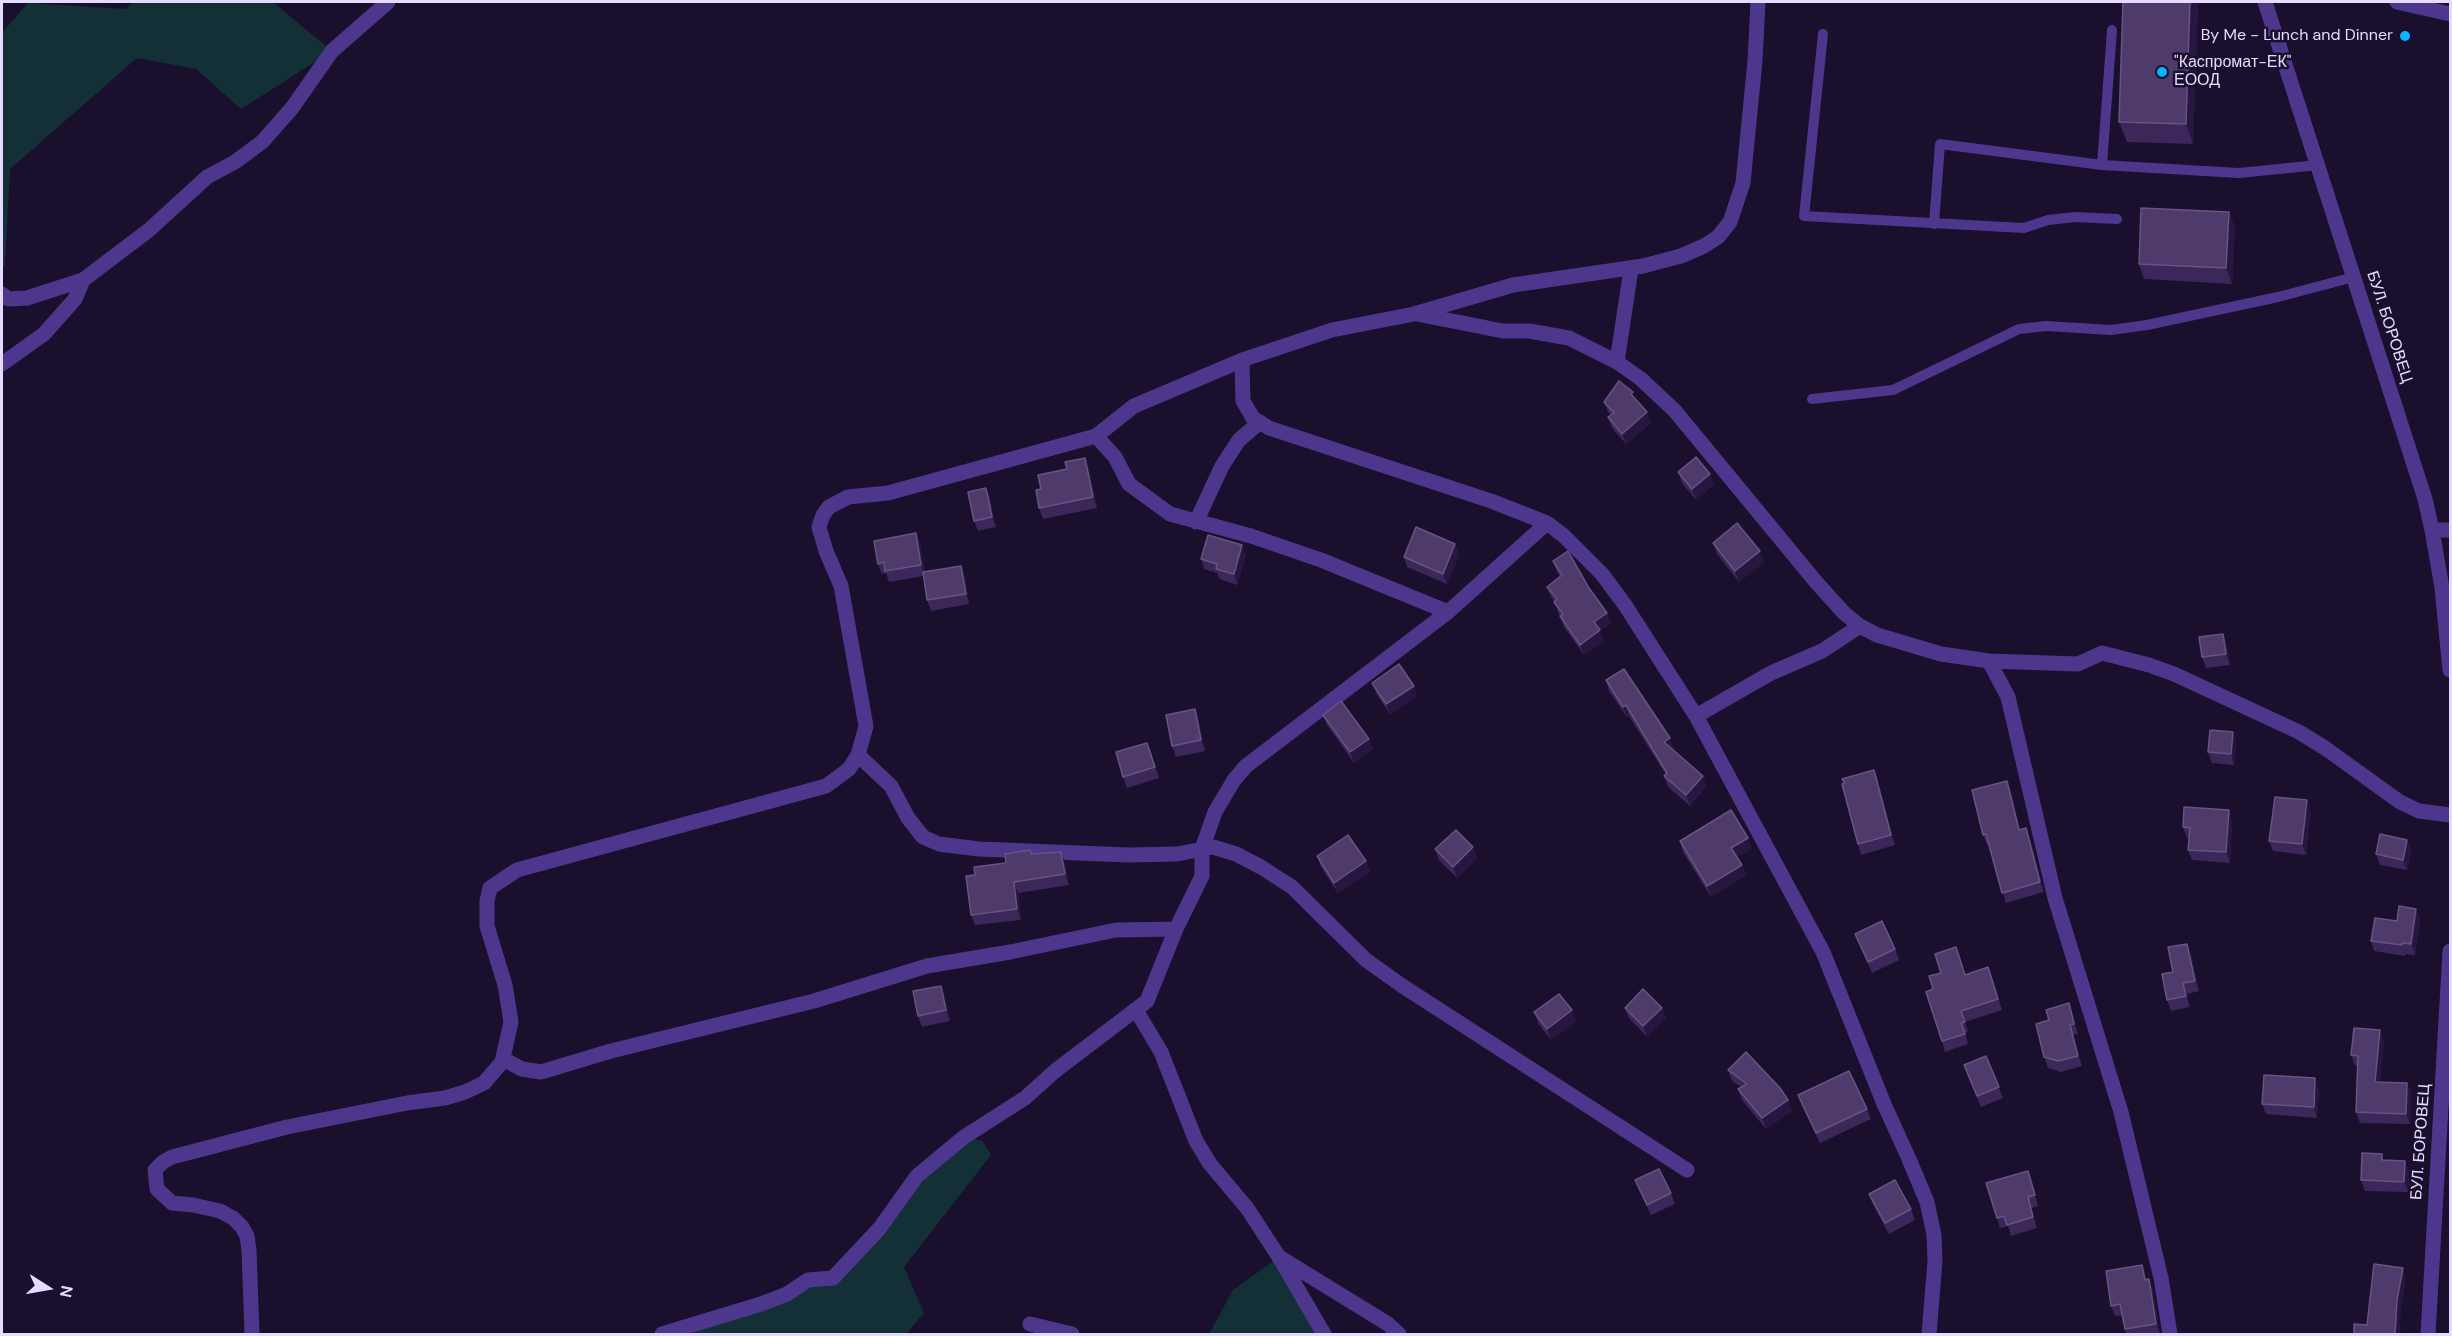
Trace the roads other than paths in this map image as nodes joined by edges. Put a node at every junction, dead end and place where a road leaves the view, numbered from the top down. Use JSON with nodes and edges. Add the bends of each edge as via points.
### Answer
{"nodes":[{"id":1,"x":388,"y":2,"type":"edge"},
{"id":2,"x":1758,"y":2,"type":"edge"},
{"id":3,"x":2265,"y":2,"type":"edge"},
{"id":4,"x":2397,"y":2,"type":"edge"},
{"id":5,"x":2449,"y":9,"type":"edge"},
{"id":6,"x":2112,"y":30,"type":"dead end"},
{"id":7,"x":1823,"y":34,"type":"dead end"},
{"id":8,"x":2102,"y":165,"type":"junction"},
{"id":9,"x":2318,"y":165,"type":"junction"},
{"id":10,"x":2117,"y":219,"type":"dead end"},
{"id":11,"x":1934,"y":224,"type":"junction"},
{"id":12,"x":1630,"y":268,"type":"junction"},
{"id":13,"x":2354,"y":277,"type":"junction"},
{"id":14,"x":83,"y":280,"type":"junction"},
{"id":15,"x":4,"y":299,"type":"edge"},
{"id":16,"x":1414,"y":314,"type":"junction"},
{"id":17,"x":1242,"y":360,"type":"junction"},
{"id":18,"x":1617,"y":362,"type":"junction"},
{"id":19,"x":2,"y":364,"type":"edge"},
{"id":20,"x":1812,"y":399,"type":"dead end"},
{"id":21,"x":1260,"y":422,"type":"junction"},
{"id":22,"x":1096,"y":436,"type":"junction"},
{"id":23,"x":1196,"y":522,"type":"junction"},
{"id":24,"x":1547,"y":523,"type":"junction"},
{"id":25,"x":2432,"y":530,"type":"junction"},
{"id":26,"x":2451,"y":530,"type":"edge"},
{"id":27,"x":1448,"y":612,"type":"junction"},
{"id":28,"x":1860,"y":626,"type":"junction"},
{"id":29,"x":1989,"y":661,"type":"junction"},
{"id":30,"x":2451,"y":670,"type":"edge"},
{"id":31,"x":1696,"y":716,"type":"junction"},
{"id":32,"x":858,"y":754,"type":"junction"},
{"id":33,"x":2451,"y":815,"type":"edge"},
{"id":34,"x":1202,"y":849,"type":"junction"},
{"id":35,"x":1176,"y":929,"type":"junction"},
{"id":36,"x":2451,"y":951,"type":"edge"},
{"id":37,"x":1136,"y":1010,"type":"junction"},
{"id":38,"x":503,"y":1059,"type":"junction"},
{"id":39,"x":1687,"y":1170,"type":"dead end"},
{"id":40,"x":1279,"y":1257,"type":"junction"},
{"id":41,"x":1030,"y":1324,"type":"dead end"},
{"id":42,"x":252,"y":1335,"type":"edge"},
{"id":43,"x":662,"y":1335,"type":"edge"},
{"id":44,"x":1072,"y":1335,"type":"edge"},
{"id":45,"x":1324,"y":1335,"type":"edge"},
{"id":46,"x":1399,"y":1335,"type":"edge"},
{"id":47,"x":1929,"y":1335,"type":"edge"},
{"id":48,"x":2170,"y":1335,"type":"edge"},
{"id":49,"x":2428,"y":1335,"type":"edge"}],
"edges":[{"from":1,"to":14,"type":"street","via":[[332,51],[292,108],[262,142],[207,177],[149,230]]},
{"from":2,"to":12,"type":"street","via":[[1743,183],[1730,222],[1704,246],[1681,256]]},
{"from":3,"to":9,"type":"street","name":"БУЛ. БОРОВЕЦ"},
{"from":4,"to":5,"type":"street"},
{"from":6,"to":8,"type":"lane"},
{"from":7,"to":11,"type":"lane","via":[[1803,216]]},
{"from":8,"to":9,"type":"lane","via":[[2240,173]]},
{"from":8,"to":11,"type":"lane","via":[[1940,144]]},
{"from":9,"to":13,"type":"street","name":"БУЛ. БОРОВЕЦ"},
{"from":10,"to":11,"type":"lane","via":[[2075,217],[2024,228]]},
{"from":12,"to":16,"type":"street","via":[[1513,285]]},
{"from":12,"to":18,"type":"street"},
{"from":13,"to":20,"type":"lane","via":[[2147,326],[2111,330],[2046,326],[2019,329],[1893,390]]},
{"from":13,"to":25,"type":"street","name":"БУЛ. БОРОВЕЦ"},
{"from":14,"to":15,"type":"street","via":[[27,298]]},
{"from":14,"to":19,"type":"street","via":[[75,299],[44,334]]},
{"from":16,"to":17,"type":"street","via":[[1332,330]]},
{"from":16,"to":18,"type":"street","via":[[1503,331],[1569,338]]},
{"from":17,"to":21,"type":"street","via":[[1243,400],[1253,418]]},
{"from":17,"to":22,"type":"street","via":[[1134,406]]},
{"from":18,"to":28,"type":"street","via":[[1675,411],[1816,582]]},
{"from":21,"to":23,"type":"street","via":[[1239,440],[1222,466]]},
{"from":21,"to":24,"type":"street"},
{"from":22,"to":23,"type":"street","via":[[1140,494],[1170,514]]},
{"from":22,"to":32,"type":"street","via":[[888,493],[848,497],[823,515],[821,537],[841,586],[866,726]]},
{"from":23,"to":27,"type":"street","via":[[1321,560]]},
{"from":24,"to":27,"type":"street"},
{"from":24,"to":31,"type":"street","via":[[1602,574]]},
{"from":25,"to":26,"type":"street"},
{"from":25,"to":30,"type":"street","name":"БУЛ. БОРОВЕЦ"},
{"from":27,"to":34,"type":"street","via":[[1246,766],[1225,793]]},
{"from":28,"to":29,"type":"street","via":[[1916,649]]},
{"from":28,"to":31,"type":"street","via":[[1822,651]]},
{"from":29,"to":33,"type":"street","via":[[2078,664],[2102,653],[2149,665],[2299,732],[2400,802],[2419,811]]},
{"from":29,"to":48,"type":"street","via":[[2008,697],[2055,898],[2121,1112],[2161,1278]]},
{"from":31,"to":47,"type":"street","via":[[1823,952],[1927,1202],[1935,1261]]},
{"from":32,"to":34,"type":"street","via":[[891,786],[923,837],[939,844],[1128,855]]},
{"from":32,"to":38,"type":"street","via":[[849,769],[826,786],[518,870],[490,888],[487,926],[510,1006],[511,1022]]},
{"from":34,"to":35,"type":"street","via":[[1202,876]]},
{"from":34,"to":39,"type":"street","via":[[1236,854],[1292,887],[1366,960]]},
{"from":35,"to":37,"type":"street","via":[[1147,1000]]},
{"from":35,"to":38,"type":"street","via":[[1116,930],[927,966],[814,1001],[541,1072],[522,1069]]},
{"from":36,"to":49,"type":"street","name":"БУЛ. БОРОВЕЦ"},
{"from":37,"to":40,"type":"street","via":[[1161,1052],[1196,1141]]},
{"from":37,"to":43,"type":"street","via":[[1025,1098],[964,1137],[925,1169],[879,1229],[833,1278],[808,1280],[787,1294]]},
{"from":38,"to":42,"type":"street","via":[[484,1083],[465,1092],[287,1127],[172,1157],[155,1170],[157,1189],[172,1203],[220,1211],[242,1227],[249,1250]]},
{"from":40,"to":45,"type":"street"},
{"from":40,"to":46,"type":"street","via":[[1388,1324]]},
{"from":41,"to":44,"type":"street"}]}
